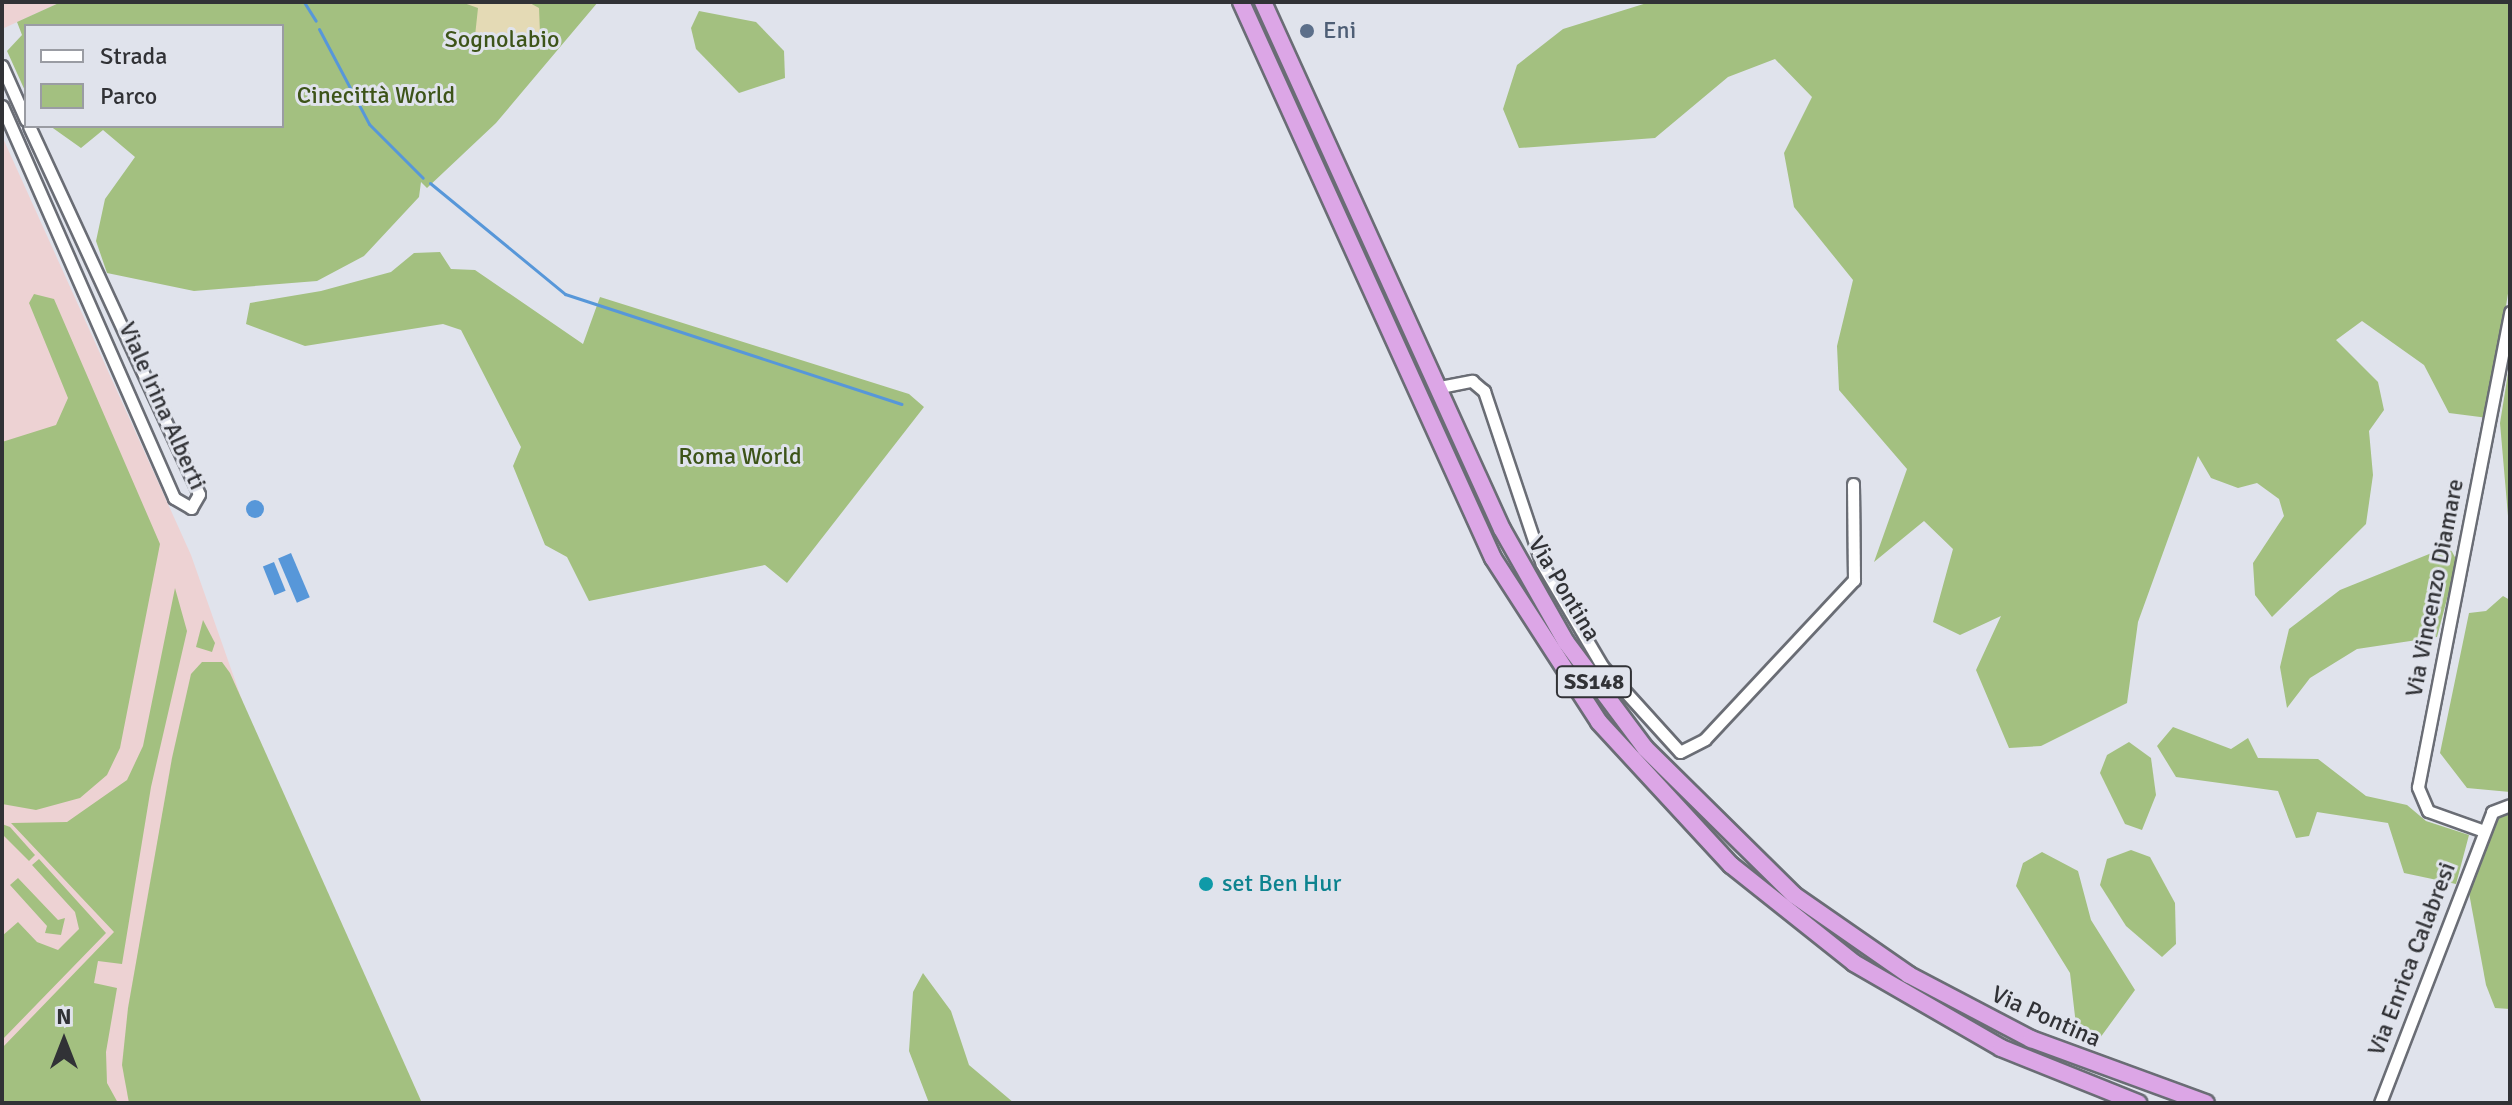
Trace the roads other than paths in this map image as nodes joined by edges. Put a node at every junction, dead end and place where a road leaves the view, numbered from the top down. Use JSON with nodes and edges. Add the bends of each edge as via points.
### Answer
{"nodes":[{"id":1,"x":1241,"y":2,"type":"edge"},
{"id":2,"x":1263,"y":2,"type":"edge"},
{"id":3,"x":2,"y":66,"type":"edge"},
{"id":4,"x":2,"y":106,"type":"edge"},
{"id":5,"x":24,"y":116,"type":"edge"},
{"id":6,"x":30,"y":128,"type":"edge"},
{"id":7,"x":2510,"y":312,"type":"edge"},
{"id":8,"x":1440,"y":387,"type":"junction"},
{"id":9,"x":1853,"y":484,"type":"dead end"},
{"id":10,"x":2510,"y":805,"type":"edge"},
{"id":11,"x":2484,"y":831,"type":"junction"},
{"id":12,"x":2138,"y":1103,"type":"edge"},
{"id":13,"x":2206,"y":1103,"type":"edge"},
{"id":14,"x":2380,"y":1103,"type":"edge"}],
"edges":[{"from":1,"to":12,"type":"highway","name":"Via Pontina","number":"SS148","via":[[1493,558],[1599,722],[1731,865],[1854,963],[2001,1048]]},
{"from":2,"to":8,"type":"highway","name":"Via Pontina","number":"SS148"},
{"from":3,"to":5,"type":"street"},
{"from":4,"to":6,"type":"street","name":"Viale Irina Alberti","via":[[174,498],[191,508],[199,494]]},
{"from":7,"to":11,"type":"street","name":"Via Vincenzo Diamare","via":[[2418,783],[2428,811]]},
{"from":8,"to":9,"type":"street","via":[[1472,381],[1484,391],[1542,564],[1602,666],[1680,752],[1705,739],[1854,580]]},
{"from":8,"to":13,"type":"highway","name":"Via Pontina","number":"SS148","via":[[1502,529],[1566,642],[1645,748],[1744,851],[1845,932],[1971,1010],[2079,1059]]},
{"from":10,"to":11,"type":"street","via":[[2494,808]]},
{"from":11,"to":14,"type":"street","name":"Via Enrica Calabresi"}]}
